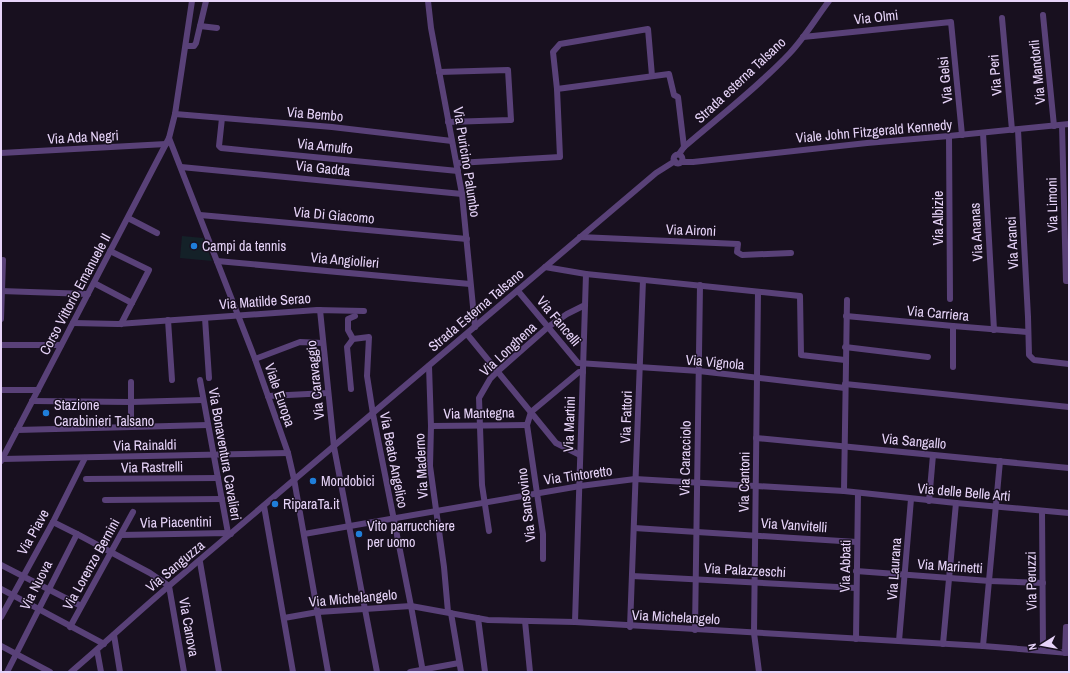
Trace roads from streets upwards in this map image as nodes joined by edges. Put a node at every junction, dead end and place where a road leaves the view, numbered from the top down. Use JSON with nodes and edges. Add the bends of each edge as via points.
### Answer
{"nodes":[{"id":1,"x":192,"y":1,"type":"edge"},
{"id":2,"x":206,"y":1,"type":"edge"},
{"id":3,"x":428,"y":1,"type":"edge"},
{"id":4,"x":828,"y":1,"type":"edge"},
{"id":5,"x":1043,"y":15,"type":"dead end"},
{"id":6,"x":1002,"y":18,"type":"dead end"},
{"id":7,"x":951,"y":22,"type":"joint"},
{"id":8,"x":200,"y":26,"type":"junction"},
{"id":9,"x":217,"y":28,"type":"dead end"},
{"id":10,"x":803,"y":36,"type":"junction"},
{"id":11,"x":186,"y":46,"type":"junction"},
{"id":12,"x":439,"y":72,"type":"junction"},
{"id":13,"x":652,"y":76,"type":"junction"},
{"id":14,"x":557,"y":89,"type":"junction"},
{"id":15,"x":175,"y":114,"type":"junction"},
{"id":16,"x":222,"y":118,"type":"junction"},
{"id":17,"x":448,"y":122,"type":"junction"},
{"id":18,"x":1066,"y":125,"type":"edge"},
{"id":19,"x":1054,"y":126,"type":"junction"},
{"id":20,"x":1015,"y":130,"type":"junction"},
{"id":21,"x":983,"y":133,"type":"junction"},
{"id":22,"x":962,"y":135,"type":"junction"},
{"id":23,"x":949,"y":136,"type":"junction"},
{"id":24,"x":169,"y":138,"type":"junction"},
{"id":25,"x":452,"y":141,"type":"junction"},
{"id":26,"x":166,"y":144,"type":"junction"},
{"id":27,"x":684,"y":147,"type":"junction"},
{"id":28,"x":1,"y":153,"type":"edge"},
{"id":29,"x":161,"y":154,"type":"junction"},
{"id":30,"x":679,"y":154,"type":"junction"},
{"id":31,"x":177,"y":157,"type":"junction"},
{"id":32,"x":675,"y":161,"type":"junction"},
{"id":33,"x":456,"y":162,"type":"junction"},
{"id":34,"x":682,"y":162,"type":"junction"},
{"id":35,"x":181,"y":167,"type":"junction"},
{"id":36,"x":458,"y":171,"type":"junction"},
{"id":37,"x":462,"y":194,"type":"junction"},
{"id":38,"x":200,"y":215,"type":"junction"},
{"id":39,"x":128,"y":218,"type":"junction"},
{"id":40,"x":157,"y":233,"type":"dead end"},
{"id":41,"x":580,"y":237,"type":"junction"},
{"id":42,"x":467,"y":239,"type":"junction"},
{"id":43,"x":110,"y":251,"type":"junction"},
{"id":44,"x":791,"y":253,"type":"dead end"},
{"id":45,"x":3,"y":260,"type":"dead end"},
{"id":46,"x":217,"y":261,"type":"junction"},
{"id":47,"x":545,"y":268,"type":"junction"},
{"id":48,"x":586,"y":274,"type":"junction"},
{"id":49,"x":642,"y":280,"type":"junction"},
{"id":50,"x":1069,"y":281,"type":"edge"},
{"id":51,"x":94,"y":283,"type":"junction"},
{"id":52,"x":470,"y":284,"type":"junction"},
{"id":53,"x":700,"y":285,"type":"junction"},
{"id":54,"x":2,"y":291,"type":"edge"},
{"id":55,"x":518,"y":291,"type":"junction"},
{"id":56,"x":758,"y":292,"type":"junction"},
{"id":57,"x":88,"y":294,"type":"junction"},
{"id":58,"x":950,"y":299,"type":"dead end"},
{"id":59,"x":847,"y":300,"type":"dead end"},
{"id":60,"x":132,"y":303,"type":"junction"},
{"id":61,"x":585,"y":305,"type":"junction"},
{"id":62,"x":320,"y":310,"type":"junction"},
{"id":63,"x":364,"y":311,"type":"dead end"},
{"id":64,"x":238,"y":315,"type":"junction"},
{"id":65,"x":355,"y":316,"type":"dead end"},
{"id":66,"x":846,"y":316,"type":"junction"},
{"id":67,"x":205,"y":318,"type":"junction"},
{"id":68,"x":1,"y":320,"type":"edge"},
{"id":69,"x":168,"y":320,"type":"junction"},
{"id":70,"x":73,"y":322,"type":"junction"},
{"id":71,"x":121,"y":324,"type":"junction"},
{"id":72,"x":953,"y":326,"type":"junction"},
{"id":73,"x":475,"y":327,"type":"junction"},
{"id":74,"x":548,"y":327,"type":"junction"},
{"id":75,"x":994,"y":330,"type":"junction"},
{"id":76,"x":1027,"y":332,"type":"junction"},
{"id":77,"x":467,"y":334,"type":"junction"},
{"id":78,"x":353,"y":339,"type":"junction"},
{"id":79,"x":323,"y":343,"type":"junction"},
{"id":80,"x":1,"y":344,"type":"edge"},
{"id":81,"x":61,"y":345,"type":"junction"},
{"id":82,"x":845,"y":347,"type":"junction"},
{"id":83,"x":928,"y":357,"type":"dead end"},
{"id":84,"x":255,"y":359,"type":"junction"},
{"id":85,"x":845,"y":360,"type":"junction"},
{"id":86,"x":583,"y":364,"type":"junction"},
{"id":87,"x":1069,"y":364,"type":"edge"},
{"id":88,"x":429,"y":366,"type":"junction"},
{"id":89,"x":953,"y":367,"type":"dead end"},
{"id":90,"x":639,"y":368,"type":"junction"},
{"id":91,"x":699,"y":371,"type":"junction"},
{"id":92,"x":497,"y":372,"type":"junction"},
{"id":93,"x":583,"y":372,"type":"junction"},
{"id":94,"x":210,"y":378,"type":"dead end"},
{"id":95,"x":756,"y":378,"type":"junction"},
{"id":96,"x":172,"y":380,"type":"dead end"},
{"id":97,"x":200,"y":380,"type":"dead end"},
{"id":98,"x":131,"y":382,"type":"dead end"},
{"id":99,"x":845,"y":386,"type":"junction"},
{"id":100,"x":351,"y":389,"type":"dead end"},
{"id":101,"x":1,"y":390,"type":"edge"},
{"id":102,"x":38,"y":390,"type":"junction"},
{"id":103,"x":328,"y":393,"type":"junction"},
{"id":104,"x":268,"y":396,"type":"junction"},
{"id":105,"x":203,"y":400,"type":"junction"},
{"id":106,"x":32,"y":402,"type":"junction"},
{"id":107,"x":131,"y":402,"type":"junction"},
{"id":108,"x":1069,"y":407,"type":"edge"},
{"id":109,"x":531,"y":412,"type":"junction"},
{"id":110,"x":373,"y":414,"type":"junction"},
{"id":111,"x":208,"y":425,"type":"junction"},
{"id":112,"x":527,"y":425,"type":"junction"},
{"id":113,"x":431,"y":426,"type":"junction"},
{"id":114,"x":480,"y":426,"type":"junction"},
{"id":115,"x":131,"y":427,"type":"junction"},
{"id":116,"x":17,"y":430,"type":"junction"},
{"id":117,"x":756,"y":438,"type":"junction"},
{"id":118,"x":334,"y":447,"type":"junction"},
{"id":119,"x":844,"y":447,"type":"junction"},
{"id":120,"x":288,"y":453,"type":"junction"},
{"id":121,"x":580,"y":455,"type":"junction"},
{"id":122,"x":933,"y":455,"type":"junction"},
{"id":123,"x":214,"y":456,"type":"junction"},
{"id":124,"x":85,"y":458,"type":"junction"},
{"id":125,"x":1,"y":460,"type":"edge"},
{"id":126,"x":1000,"y":461,"type":"junction"},
{"id":127,"x":1069,"y":468,"type":"edge"},
{"id":128,"x":218,"y":478,"type":"junction"},
{"id":129,"x":86,"y":479,"type":"dead end"},
{"id":130,"x":294,"y":479,"type":"junction"},
{"id":131,"x":635,"y":479,"type":"junction"},
{"id":132,"x":697,"y":482,"type":"junction"},
{"id":133,"x":580,"y":486,"type":"junction"},
{"id":134,"x":756,"y":486,"type":"junction"},
{"id":135,"x":844,"y":491,"type":"junction"},
{"id":136,"x":537,"y":493,"type":"junction"},
{"id":137,"x":858,"y":493,"type":"junction"},
{"id":138,"x":222,"y":499,"type":"junction"},
{"id":139,"x":911,"y":499,"type":"junction"},
{"id":140,"x":105,"y":500,"type":"dead end"},
{"id":141,"x":929,"y":501,"type":"junction"},
{"id":142,"x":484,"y":502,"type":"junction"},
{"id":143,"x":956,"y":503,"type":"junction"},
{"id":144,"x":264,"y":506,"type":"junction"},
{"id":145,"x":996,"y":507,"type":"junction"},
{"id":146,"x":436,"y":511,"type":"junction"},
{"id":147,"x":1042,"y":511,"type":"junction"},
{"id":148,"x":133,"y":512,"type":"dead end"},
{"id":149,"x":1069,"y":513,"type":"edge"},
{"id":150,"x":394,"y":519,"type":"junction"},
{"id":151,"x":53,"y":522,"type":"junction"},
{"id":152,"x":350,"y":526,"type":"junction"},
{"id":153,"x":634,"y":528,"type":"junction"},
{"id":154,"x":489,"y":531,"type":"dead end"},
{"id":155,"x":696,"y":531,"type":"junction"},
{"id":156,"x":229,"y":533,"type":"junction"},
{"id":157,"x":77,"y":534,"type":"junction"},
{"id":158,"x":304,"y":534,"type":"junction"},
{"id":159,"x":121,"y":535,"type":"junction"},
{"id":160,"x":755,"y":535,"type":"junction"},
{"id":161,"x":857,"y":542,"type":"junction"},
{"id":162,"x":112,"y":553,"type":"junction"},
{"id":163,"x":543,"y":559,"type":"dead end"},
{"id":164,"x":200,"y":562,"type":"junction"},
{"id":165,"x":1,"y":565,"type":"edge"},
{"id":166,"x":856,"y":572,"type":"junction"},
{"id":167,"x":906,"y":575,"type":"junction"},
{"id":168,"x":23,"y":576,"type":"junction"},
{"id":169,"x":632,"y":576,"type":"junction"},
{"id":170,"x":949,"y":578,"type":"junction"},
{"id":171,"x":695,"y":579,"type":"junction"},
{"id":172,"x":990,"y":581,"type":"junction"},
{"id":173,"x":755,"y":582,"type":"junction"},
{"id":174,"x":1043,"y":583,"type":"junction"},
{"id":175,"x":169,"y":586,"type":"junction"},
{"id":176,"x":48,"y":588,"type":"junction"},
{"id":177,"x":856,"y":588,"type":"junction"},
{"id":178,"x":1,"y":589,"type":"edge"},
{"id":179,"x":12,"y":595,"type":"junction"},
{"id":180,"x":81,"y":606,"type":"junction"},
{"id":181,"x":411,"y":606,"type":"junction"},
{"id":182,"x":38,"y":608,"type":"junction"},
{"id":183,"x":365,"y":609,"type":"junction"},
{"id":184,"x":318,"y":612,"type":"junction"},
{"id":185,"x":450,"y":612,"type":"junction"},
{"id":186,"x":1,"y":617,"type":"edge"},
{"id":187,"x":284,"y":618,"type":"junction"},
{"id":188,"x":478,"y":618,"type":"junction"},
{"id":189,"x":525,"y":621,"type":"junction"},
{"id":190,"x":575,"y":622,"type":"junction"},
{"id":191,"x":70,"y":626,"type":"junction"},
{"id":192,"x":630,"y":626,"type":"junction"},
{"id":193,"x":1069,"y":627,"type":"edge"},
{"id":194,"x":695,"y":630,"type":"junction"},
{"id":195,"x":754,"y":633,"type":"junction"},
{"id":196,"x":114,"y":635,"type":"junction"},
{"id":197,"x":856,"y":639,"type":"junction"},
{"id":198,"x":899,"y":641,"type":"junction"},
{"id":199,"x":104,"y":644,"type":"junction"},
{"id":200,"x":943,"y":644,"type":"junction"},
{"id":201,"x":1,"y":646,"type":"edge"},
{"id":202,"x":983,"y":646,"type":"junction"},
{"id":203,"x":97,"y":650,"type":"junction"},
{"id":204,"x":1043,"y":650,"type":"junction"},
{"id":205,"x":15,"y":653,"type":"junction"},
{"id":206,"x":1067,"y":653,"type":"edge"},
{"id":207,"x":459,"y":662,"type":"junction"},
{"id":208,"x":422,"y":671,"type":"edge"},
{"id":209,"x":6,"y":672,"type":"edge"},
{"id":210,"x":50,"y":672,"type":"edge"},
{"id":211,"x":71,"y":672,"type":"edge"},
{"id":212,"x":101,"y":672,"type":"edge"},
{"id":213,"x":120,"y":672,"type":"edge"},
{"id":214,"x":184,"y":672,"type":"edge"},
{"id":215,"x":219,"y":672,"type":"edge"},
{"id":216,"x":293,"y":672,"type":"edge"},
{"id":217,"x":328,"y":672,"type":"edge"},
{"id":218,"x":376,"y":672,"type":"edge"},
{"id":219,"x":410,"y":672,"type":"edge"},
{"id":220,"x":461,"y":672,"type":"edge"},
{"id":221,"x":485,"y":672,"type":"edge"},
{"id":222,"x":530,"y":672,"type":"edge"},
{"id":223,"x":759,"y":672,"type":"edge"}],
"edges":[{"from":1,"to":11,"type":"street","name":"Corso Vittorio Emanuele II"},
{"from":2,"to":8,"type":"street"},
{"from":3,"to":12,"type":"street","name":"Via Puricino Palumbo"},
{"from":4,"to":10,"type":"street","name":"Strada esterna Talsano"},
{"from":5,"to":19,"type":"street","name":"Via Mandorli"},
{"from":6,"to":20,"type":"street","name":"Via Peri"},
{"from":7,"to":10,"type":"street","name":"Via Olmi"},
{"from":7,"to":22,"type":"street","name":"Via Gelsi"},
{"from":8,"to":9,"type":"street"},
{"from":8,"to":11,"type":"street","via":[[194,46]]},
{"from":10,"to":27,"type":"street","name":"Strada esterna Talsano","via":[[768,74]]},
{"from":11,"to":15,"type":"street","name":"Corso Vittorio Emanuele II"},
{"from":12,"to":17,"type":"street","name":"Via Puricino Palumbo"},
{"from":12,"to":17,"type":"street","via":[[508,70],[510,120]]},
{"from":13,"to":14,"type":"street"},
{"from":13,"to":14,"type":"street","via":[[648,29],[560,44],[553,52]]},
{"from":13,"to":27,"type":"street","via":[[669,74],[674,95],[678,97]]},
{"from":14,"to":33,"type":"street","via":[[560,157]]},
{"from":15,"to":16,"type":"street","name":"Via Bembo"},
{"from":15,"to":24,"type":"street","name":"Corso Vittorio Emanuele II"},
{"from":16,"to":25,"type":"street","name":"Via Bembo"},
{"from":16,"to":36,"type":"street","name":"Via Arnulfo","via":[[219,146],[221,148]]},
{"from":17,"to":25,"type":"street","name":"Via Puricino Palumbo"},
{"from":18,"to":19,"type":"street","name":"Viale John Fitzgerald Kennedy"},
{"from":18,"to":50,"type":"street","name":"Via Limoni","via":[[1066,281]]},
{"from":19,"to":20,"type":"street","name":"Viale John Fitzgerald Kennedy"},
{"from":20,"to":21,"type":"street","name":"Viale John Fitzgerald Kennedy"},
{"from":20,"to":76,"type":"street","name":"Via Aranci"},
{"from":21,"to":22,"type":"street","name":"Viale John Fitzgerald Kennedy"},
{"from":21,"to":75,"type":"street","name":"Via Ananas"},
{"from":22,"to":23,"type":"street","name":"Viale John Fitzgerald Kennedy"},
{"from":23,"to":34,"type":"street","name":"Viale John Fitzgerald Kennedy"},
{"from":23,"to":58,"type":"street","name":"Via Albizie"},
{"from":24,"to":26,"type":"street","name":"Corso Vittorio Emanuele II"},
{"from":24,"to":31,"type":"street","name":"Viale Europa"},
{"from":25,"to":33,"type":"street","name":"Via Puricino Palumbo"},
{"from":26,"to":28,"type":"street","name":"Via Ada Negri"},
{"from":26,"to":29,"type":"street","name":"Corso Vittorio Emanuele II"},
{"from":27,"to":30,"type":"street","name":"Strada esterna Talsano"},
{"from":29,"to":31,"type":"street","via":[[170,152]]},
{"from":29,"to":39,"type":"street","name":"Corso Vittorio Emanuele II"},
{"from":30,"to":32,"type":"street","via":[[674,157]]},
{"from":30,"to":34,"type":"street","via":[[683,157]]},
{"from":31,"to":35,"type":"street","name":"Viale Europa"},
{"from":32,"to":34,"type":"street"},
{"from":32,"to":41,"type":"street","name":"Strada Esterna Talsano","via":[[656,173]]},
{"from":33,"to":36,"type":"street","name":"Via Puricino Palumbo"},
{"from":35,"to":37,"type":"street","name":"Via Gadda"},
{"from":35,"to":38,"type":"street","name":"Viale Europa"},
{"from":36,"to":37,"type":"street","name":"Via Puricino Palumbo"},
{"from":37,"to":42,"type":"street","name":"Via Puricino Palumbo"},
{"from":38,"to":42,"type":"street","name":"Via Di Giacomo"},
{"from":38,"to":46,"type":"street","name":"Viale Europa"},
{"from":39,"to":40,"type":"street"},
{"from":39,"to":43,"type":"street","name":"Corso Vittorio Emanuele II"},
{"from":41,"to":44,"type":"street","name":"Via Aironi","via":[[738,244],[737,252],[742,255]]},
{"from":41,"to":47,"type":"street","name":"Strada Esterna Talsano"},
{"from":42,"to":52,"type":"street","name":"Via Puricino Palumbo"},
{"from":43,"to":51,"type":"street","name":"Corso Vittorio Emanuele II"},
{"from":43,"to":60,"type":"street","via":[[150,267]]},
{"from":45,"to":54,"type":"street"},
{"from":46,"to":52,"type":"street","name":"Via Angiolieri"},
{"from":46,"to":64,"type":"street","name":"Viale Europa"},
{"from":47,"to":48,"type":"street"},
{"from":47,"to":55,"type":"street","name":"Strada Esterna Talsano"},
{"from":48,"to":49,"type":"street"},
{"from":48,"to":61,"type":"street","name":"Via Martini"},
{"from":49,"to":53,"type":"street"},
{"from":49,"to":90,"type":"street","name":"Via Fattori"},
{"from":51,"to":57,"type":"street","name":"Corso Vittorio Emanuele II"},
{"from":51,"to":60,"type":"street"},
{"from":52,"to":73,"type":"street","name":"Via Puricino Palumbo"},
{"from":53,"to":56,"type":"street"},
{"from":53,"to":91,"type":"street","name":"Via Caracciolo"},
{"from":54,"to":57,"type":"street"},
{"from":54,"to":68,"type":"street"},
{"from":55,"to":73,"type":"street","name":"Strada Esterna Talsano"},
{"from":55,"to":74,"type":"street","name":"Via Fancelli"},
{"from":56,"to":85,"type":"street","via":[[800,296],[801,354]]},
{"from":56,"to":95,"type":"street","name":"Via Cantoni"},
{"from":57,"to":70,"type":"street","name":"Corso Vittorio Emanuele II"},
{"from":59,"to":66,"type":"street"},
{"from":60,"to":71,"type":"street"},
{"from":61,"to":74,"type":"street","name":"Via Longhena"},
{"from":61,"to":86,"type":"street","name":"Via Martini"},
{"from":62,"to":63,"type":"street","name":"Via Matilde Serao"},
{"from":62,"to":64,"type":"street","name":"Via Matilde Serao"},
{"from":62,"to":79,"type":"street","name":"Via Caravaggio"},
{"from":64,"to":67,"type":"street","name":"Via Matilde Serao"},
{"from":64,"to":84,"type":"street","name":"Viale Europa"},
{"from":65,"to":78,"type":"street","via":[[348,319],[348,330]]},
{"from":66,"to":72,"type":"street","name":"Via Carriera"},
{"from":66,"to":82,"type":"street"},
{"from":67,"to":69,"type":"street","name":"Via Matilde Serao"},
{"from":67,"to":94,"type":"street","name":"Via Matilde Serao"},
{"from":69,"to":71,"type":"street","name":"Via Matilde Serao"},
{"from":69,"to":96,"type":"street"},
{"from":70,"to":71,"type":"street","name":"Via Matilde Serao"},
{"from":70,"to":81,"type":"street","name":"Corso Vittorio Emanuele II"},
{"from":72,"to":75,"type":"street","name":"Via Carriera"},
{"from":72,"to":89,"type":"street"},
{"from":73,"to":77,"type":"street","name":"Strada Esterna Talsano"},
{"from":74,"to":86,"type":"street","name":"Via Fancelli","via":[[578,363]]},
{"from":74,"to":92,"type":"street","name":"Via Longhena"},
{"from":75,"to":76,"type":"street","name":"Via Carriera"},
{"from":76,"to":87,"type":"street","name":"Via Aranci","via":[[1028,356],[1034,360]]},
{"from":77,"to":88,"type":"street","name":"Strada Esterna Talsano"},
{"from":77,"to":92,"type":"street"},
{"from":78,"to":100,"type":"street","via":[[347,347]]},
{"from":78,"to":110,"type":"street","name":"Via Beato Angelico","via":[[369,337],[367,376]]},
{"from":79,"to":84,"type":"street","via":[[300,342]]},
{"from":79,"to":103,"type":"street","name":"Via Caravaggio"},
{"from":80,"to":81,"type":"street"},
{"from":81,"to":102,"type":"street","name":"Corso Vittorio Emanuele II"},
{"from":82,"to":83,"type":"street"},
{"from":82,"to":85,"type":"street"},
{"from":84,"to":104,"type":"street","name":"Viale Europa"},
{"from":85,"to":99,"type":"street"},
{"from":86,"to":90,"type":"street","name":"Via Vignola"},
{"from":86,"to":93,"type":"street","name":"Via Martini"},
{"from":88,"to":110,"type":"street","name":"Strada Esterna Talsano"},
{"from":88,"to":113,"type":"street","name":"Via Maderno"},
{"from":90,"to":91,"type":"street","name":"Via Vignola"},
{"from":90,"to":131,"type":"street","name":"Via Fattori"},
{"from":91,"to":95,"type":"street","name":"Via Vignola"},
{"from":91,"to":132,"type":"street","name":"Via Caracciolo"},
{"from":92,"to":109,"type":"street"},
{"from":92,"to":114,"type":"street","name":"Via Longhena","via":[[479,398]]},
{"from":93,"to":109,"type":"street","via":[[579,372]]},
{"from":93,"to":121,"type":"street","name":"Via Martini"},
{"from":95,"to":99,"type":"street","name":"Via Vignola"},
{"from":95,"to":117,"type":"street","name":"Via Cantoni"},
{"from":97,"to":105,"type":"street","name":"Via Bonaventura Cavalieri"},
{"from":98,"to":107,"type":"street"},
{"from":99,"to":108,"type":"street","name":"Via Vignola"},
{"from":99,"to":119,"type":"street"},
{"from":101,"to":102,"type":"street"},
{"from":102,"to":106,"type":"street","name":"Corso Vittorio Emanuele II"},
{"from":103,"to":104,"type":"street"},
{"from":103,"to":118,"type":"street","name":"Via Caravaggio"},
{"from":104,"to":120,"type":"street","name":"Viale Europa"},
{"from":105,"to":107,"type":"street"},
{"from":105,"to":111,"type":"street","name":"Via Bonaventura Cavalieri"},
{"from":106,"to":107,"type":"street"},
{"from":106,"to":116,"type":"street","name":"Corso Vittorio Emanuele II"},
{"from":107,"to":115,"type":"street"},
{"from":109,"to":112,"type":"street"},
{"from":109,"to":121,"type":"street","via":[[556,443]]},
{"from":110,"to":118,"type":"street","name":"Strada Esterna Talsano"},
{"from":110,"to":150,"type":"street","name":"Via Beato Angelico"},
{"from":111,"to":115,"type":"street"},
{"from":111,"to":123,"type":"street","name":"Via Bonaventura Cavalieri"},
{"from":112,"to":114,"type":"street","name":"Via Mantegna"},
{"from":112,"to":136,"type":"street","name":"Via Sansovino"},
{"from":113,"to":114,"type":"street","name":"Via Mantegna"},
{"from":113,"to":146,"type":"street","name":"Via Maderno","via":[[430,466]]},
{"from":114,"to":142,"type":"street","name":"Via Longhena"},
{"from":115,"to":116,"type":"street"},
{"from":116,"to":125,"type":"street","name":"Corso Vittorio Emanuele II"},
{"from":117,"to":119,"type":"street","name":"Via Sangallo"},
{"from":117,"to":134,"type":"street","name":"Via Cantoni"},
{"from":118,"to":130,"type":"street","name":"Strada Esterna Talsano"},
{"from":118,"to":152,"type":"street","name":"Via Caravaggio"},
{"from":119,"to":122,"type":"street","name":"Via Sangallo"},
{"from":119,"to":135,"type":"street"},
{"from":120,"to":123,"type":"street","name":"Via Rainaldi"},
{"from":120,"to":130,"type":"street","name":"Viale Europa"},
{"from":121,"to":133,"type":"street","name":"Via Martini"},
{"from":122,"to":126,"type":"street","name":"Via Sangallo"},
{"from":122,"to":141,"type":"street"},
{"from":123,"to":124,"type":"street","name":"Via Rainaldi"},
{"from":123,"to":128,"type":"street","name":"Via Bonaventura Cavalieri"},
{"from":124,"to":125,"type":"street","name":"Via Rainaldi"},
{"from":124,"to":151,"type":"street","name":"Via Piave"},
{"from":126,"to":127,"type":"street","name":"Via Sangallo"},
{"from":126,"to":145,"type":"street"},
{"from":128,"to":129,"type":"street","name":"Via Rastrelli"},
{"from":128,"to":138,"type":"street","name":"Via Bonaventura Cavalieri"},
{"from":130,"to":144,"type":"street","name":"Via Sanguzza"},
{"from":130,"to":158,"type":"street","name":"Viale Europa"},
{"from":131,"to":132,"type":"street","name":"Via Tintoretto"},
{"from":131,"to":133,"type":"street","name":"Via Tintoretto"},
{"from":131,"to":153,"type":"street","name":"Via Fattori"},
{"from":132,"to":134,"type":"street","name":"Via Tintoretto"},
{"from":132,"to":155,"type":"street","name":"Via Caracciolo"},
{"from":133,"to":136,"type":"street","name":"Via Tintoretto"},
{"from":133,"to":190,"type":"street","name":"Via Martini"},
{"from":134,"to":135,"type":"street","name":"Via Tintoretto"},
{"from":134,"to":160,"type":"street","name":"Via Cantoni"},
{"from":135,"to":137,"type":"street","name":"Via Tintoretto"},
{"from":136,"to":142,"type":"street","name":"Via Tintoretto"},
{"from":136,"to":163,"type":"street","name":"Via Sansovino","via":[[543,534]]},
{"from":137,"to":139,"type":"street","name":"Via delle Belle Arti"},
{"from":137,"to":161,"type":"street","name":"Via Abbati"},
{"from":138,"to":140,"type":"street"},
{"from":138,"to":156,"type":"street","name":"Via Bonaventura Cavalieri"},
{"from":139,"to":141,"type":"street","name":"Via delle Belle Arti"},
{"from":139,"to":167,"type":"street","name":"Via Laurana"},
{"from":141,"to":143,"type":"street","name":"Via delle Belle Arti"},
{"from":142,"to":146,"type":"street","name":"Via Tintoretto"},
{"from":142,"to":154,"type":"street","name":"Via Longhena"},
{"from":143,"to":145,"type":"street","name":"Via delle Belle Arti"},
{"from":143,"to":170,"type":"street"},
{"from":144,"to":156,"type":"street","name":"Via Sanguzza"},
{"from":144,"to":187,"type":"street"},
{"from":145,"to":147,"type":"street","name":"Via delle Belle Arti"},
{"from":145,"to":172,"type":"street"},
{"from":146,"to":150,"type":"street","name":"Via Tintoretto"},
{"from":146,"to":185,"type":"street","name":"Via Maderno"},
{"from":147,"to":149,"type":"street","name":"Via delle Belle Arti"},
{"from":147,"to":174,"type":"street","name":"Via Peruzzi"},
{"from":148,"to":159,"type":"street","name":"Via Lorenzo Bernini"},
{"from":150,"to":152,"type":"street","name":"Via Tintoretto"},
{"from":150,"to":181,"type":"street","name":"Via Beato Angelico"},
{"from":151,"to":157,"type":"street"},
{"from":151,"to":168,"type":"street","name":"Via Piave"},
{"from":152,"to":158,"type":"street","name":"Via Tintoretto"},
{"from":152,"to":183,"type":"street","name":"Via Caravaggio"},
{"from":153,"to":155,"type":"street","name":"Via Vanvitelli"},
{"from":153,"to":169,"type":"street","name":"Via Fattori"},
{"from":155,"to":160,"type":"street","name":"Via Vanvitelli"},
{"from":155,"to":171,"type":"street","name":"Via Caracciolo"},
{"from":156,"to":159,"type":"street","name":"Via Piacentini"},
{"from":156,"to":164,"type":"street","name":"Via Sanguzza"},
{"from":157,"to":162,"type":"street"},
{"from":157,"to":176,"type":"street","name":"Via Nuova"},
{"from":158,"to":184,"type":"street","name":"Viale Europa"},
{"from":159,"to":162,"type":"street","name":"Via Lorenzo Bernini"},
{"from":160,"to":161,"type":"street","name":"Via Vanvitelli"},
{"from":160,"to":173,"type":"street","name":"Via Cantoni"},
{"from":161,"to":166,"type":"street","name":"Via Abbati"},
{"from":162,"to":175,"type":"street"},
{"from":162,"to":180,"type":"street","name":"Via Lorenzo Bernini"},
{"from":164,"to":175,"type":"street","name":"Via Sanguzza"},
{"from":164,"to":215,"type":"street"},
{"from":165,"to":168,"type":"street"},
{"from":166,"to":167,"type":"street","name":"Via Marinetti"},
{"from":166,"to":177,"type":"street","name":"Via Abbati"},
{"from":167,"to":170,"type":"street","name":"Via Marinetti"},
{"from":167,"to":198,"type":"street","name":"Via Laurana"},
{"from":168,"to":176,"type":"street"},
{"from":168,"to":179,"type":"street","name":"Via Piave"},
{"from":169,"to":171,"type":"street","name":"Via Palazzeschi"},
{"from":169,"to":192,"type":"street","name":"Via Fattori"},
{"from":170,"to":172,"type":"street","name":"Via Marinetti"},
{"from":170,"to":200,"type":"street"},
{"from":171,"to":173,"type":"street","name":"Via Palazzeschi"},
{"from":171,"to":194,"type":"street","name":"Via Caracciolo"},
{"from":172,"to":174,"type":"street","name":"Via Marinetti"},
{"from":172,"to":202,"type":"street"},
{"from":173,"to":177,"type":"street","name":"Via Palazzeschi"},
{"from":173,"to":195,"type":"street","name":"Via Cantoni"},
{"from":174,"to":204,"type":"street","name":"Via Peruzzi"},
{"from":175,"to":196,"type":"street","name":"Via Sanguzza"},
{"from":175,"to":214,"type":"street","name":"Via Canova"},
{"from":176,"to":180,"type":"street"},
{"from":176,"to":182,"type":"street","name":"Via Nuova"},
{"from":177,"to":197,"type":"street","name":"Via Abbati"},
{"from":178,"to":179,"type":"street"},
{"from":179,"to":182,"type":"street"},
{"from":179,"to":186,"type":"street","name":"Via Piave"},
{"from":180,"to":191,"type":"street","name":"Via Lorenzo Bernini"},
{"from":181,"to":183,"type":"street","name":"Via Michelangelo"},
{"from":181,"to":185,"type":"street","name":"Via Michelangelo"},
{"from":181,"to":208,"type":"street","name":"Via Beato Angelico"},
{"from":182,"to":191,"type":"street"},
{"from":182,"to":205,"type":"street","name":"Via Nuova"},
{"from":183,"to":184,"type":"street","name":"Via Michelangelo"},
{"from":183,"to":218,"type":"street","name":"Via Caravaggio"},
{"from":184,"to":187,"type":"street","name":"Via Michelangelo"},
{"from":184,"to":217,"type":"street","name":"Viale Europa"},
{"from":185,"to":188,"type":"street","name":"Via Michelangelo"},
{"from":185,"to":207,"type":"street","name":"Via Maderno"},
{"from":187,"to":216,"type":"street"},
{"from":188,"to":189,"type":"street","name":"Via Michelangelo"},
{"from":188,"to":221,"type":"street"},
{"from":189,"to":190,"type":"street","name":"Via Michelangelo"},
{"from":189,"to":222,"type":"street"},
{"from":190,"to":192,"type":"street","name":"Via Michelangelo"},
{"from":191,"to":199,"type":"street"},
{"from":192,"to":194,"type":"street","name":"Via Michelangelo"},
{"from":193,"to":206,"type":"street","via":[[1066,627]]},
{"from":194,"to":195,"type":"street","name":"Via Michelangelo"},
{"from":195,"to":197,"type":"street","name":"Via Michelangelo"},
{"from":195,"to":223,"type":"street","name":"Via Cantoni"},
{"from":196,"to":199,"type":"street","name":"Via Sanguzza"},
{"from":196,"to":213,"type":"street"},
{"from":197,"to":198,"type":"street","name":"Via Michelangelo"},
{"from":198,"to":200,"type":"street","name":"Via Michelangelo"},
{"from":199,"to":203,"type":"street","name":"Via Sanguzza"},
{"from":200,"to":202,"type":"street","name":"Via Michelangelo"},
{"from":201,"to":205,"type":"street"},
{"from":202,"to":204,"type":"street","name":"Via Michelangelo"},
{"from":203,"to":211,"type":"street","name":"Via Sanguzza"},
{"from":203,"to":212,"type":"street"},
{"from":204,"to":206,"type":"street","name":"Via Michelangelo"},
{"from":205,"to":209,"type":"street","name":"Via Nuova"},
{"from":205,"to":210,"type":"street"},
{"from":207,"to":208,"type":"street"},
{"from":207,"to":220,"type":"street","name":"Via Maderno"},
{"from":208,"to":219,"type":"street"}]}
